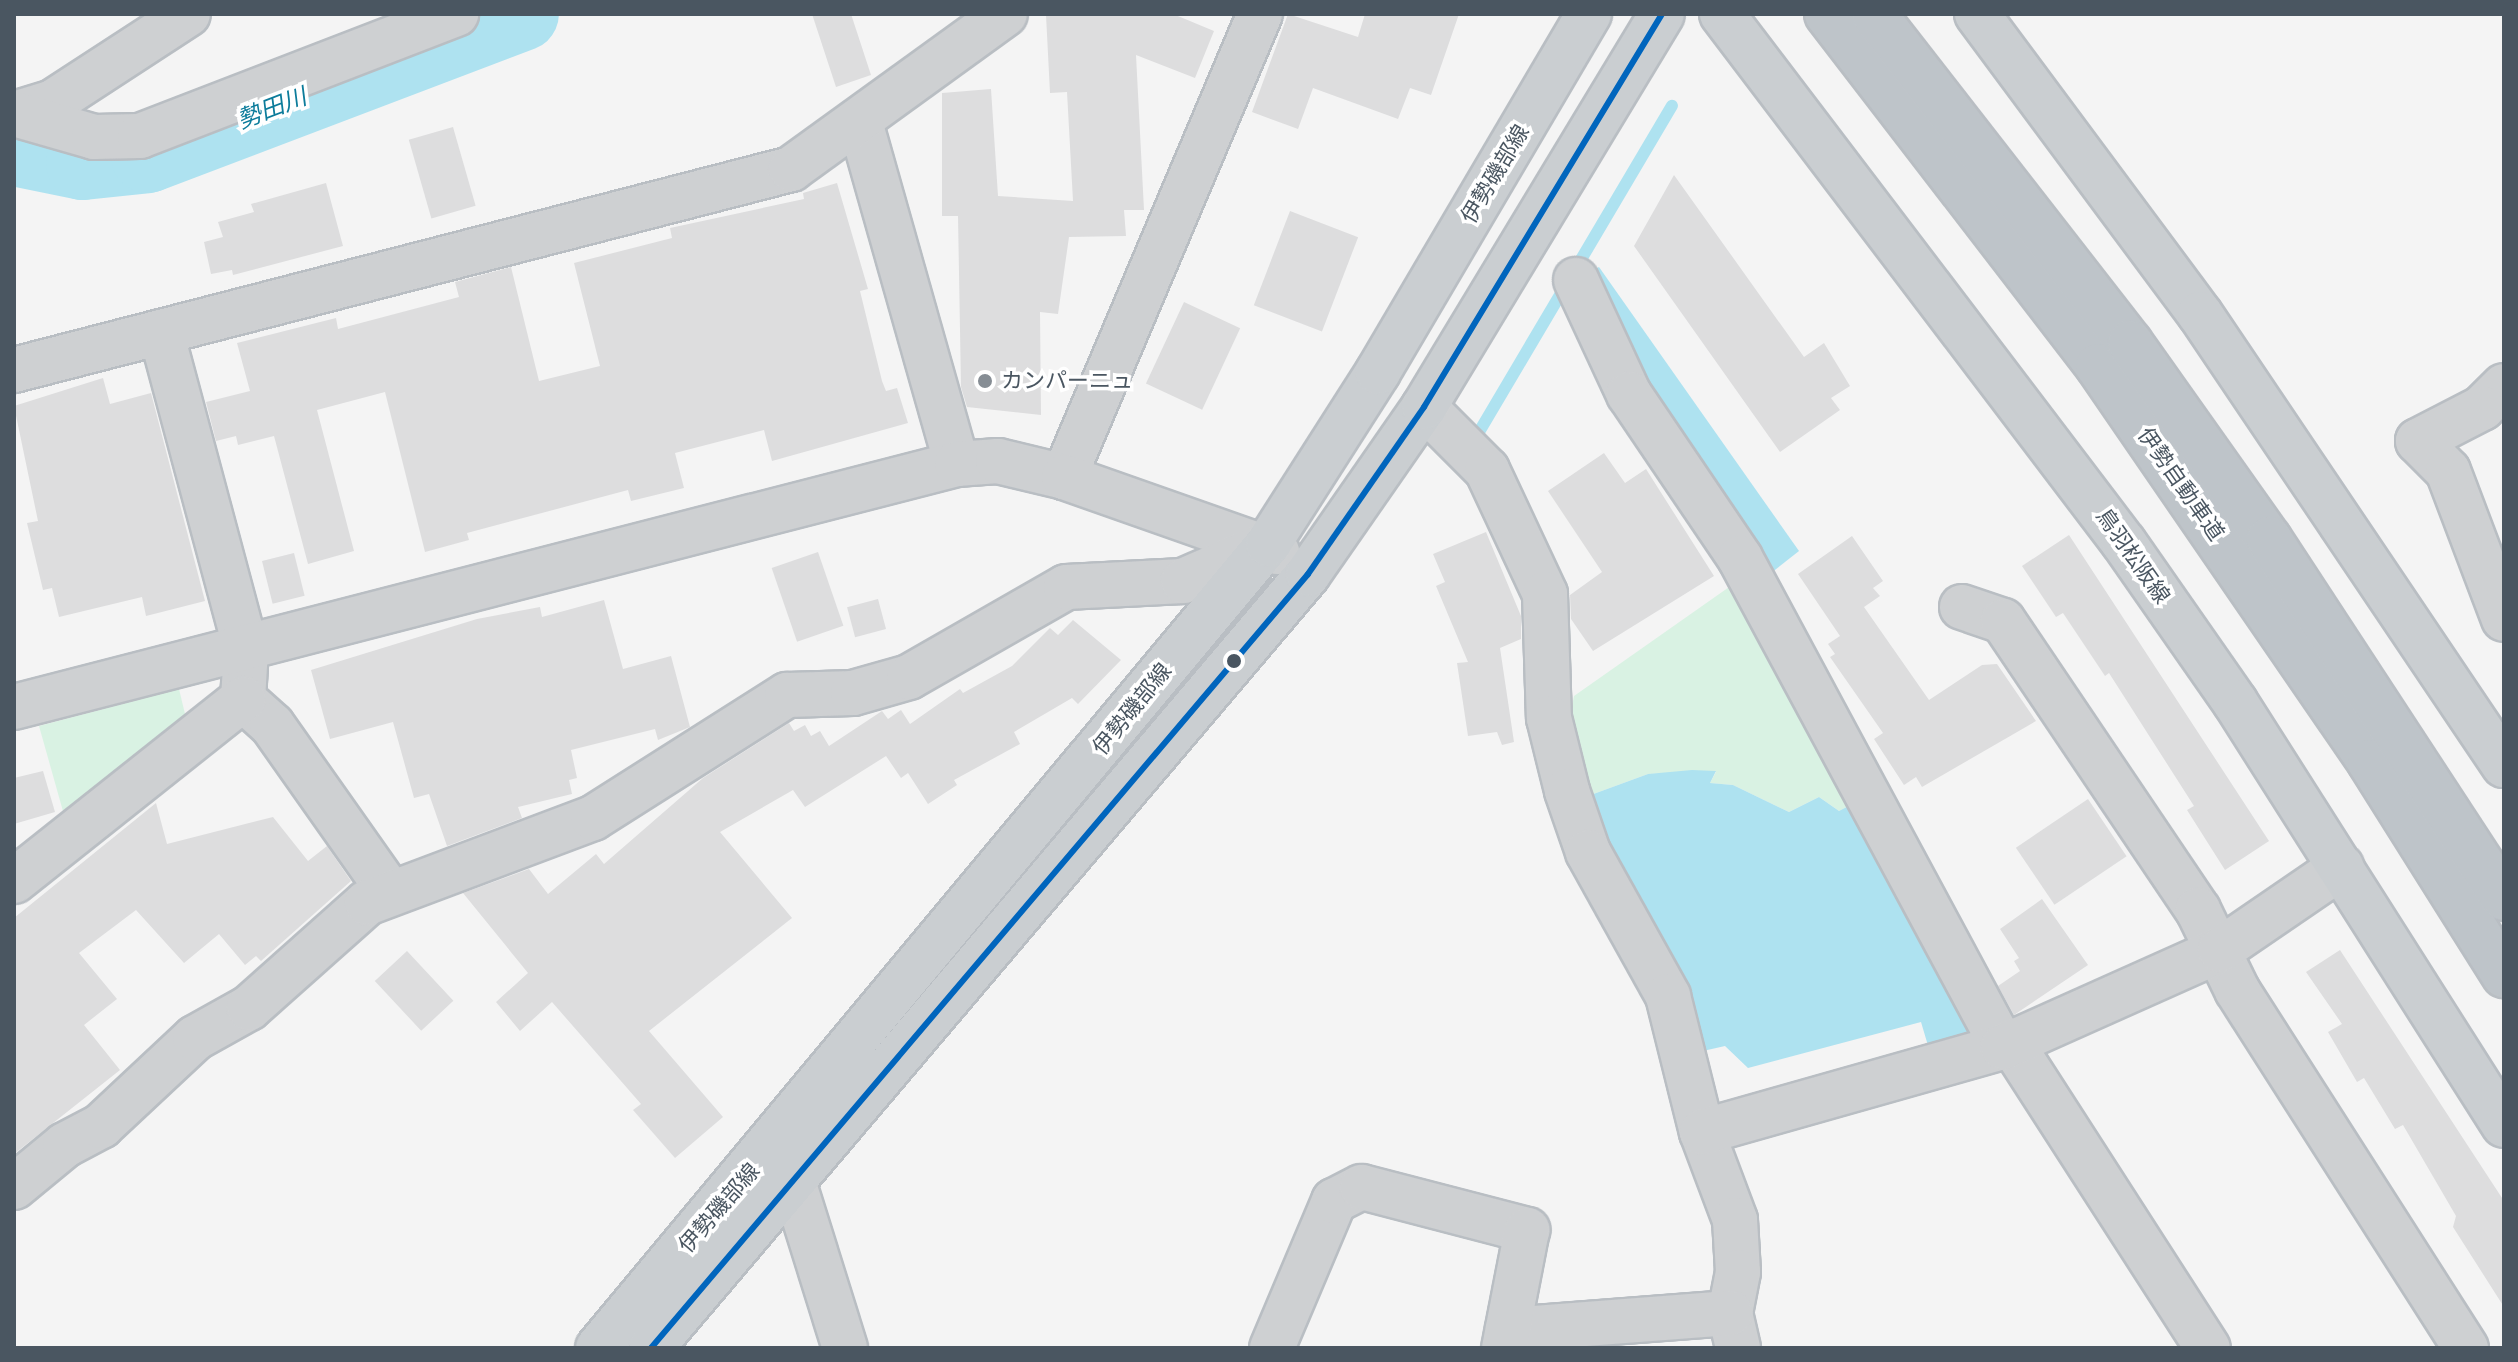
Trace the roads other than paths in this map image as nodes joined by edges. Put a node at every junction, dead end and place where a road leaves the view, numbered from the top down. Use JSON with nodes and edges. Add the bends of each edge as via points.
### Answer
{"nodes":[{"id":1,"x":188,"y":14,"type":"edge"},
{"id":2,"x":456,"y":14,"type":"edge"},
{"id":3,"x":1005,"y":14,"type":"edge"},
{"id":4,"x":1260,"y":14,"type":"edge"},
{"id":5,"x":1589,"y":14,"type":"edge"},
{"id":6,"x":1662,"y":14,"type":"edge"},
{"id":7,"x":1722,"y":14,"type":"edge"},
{"id":8,"x":1827,"y":14,"type":"edge"},
{"id":9,"x":1874,"y":14,"type":"edge"},
{"id":10,"x":1977,"y":14,"type":"edge"},
{"id":11,"x":16,"y":114,"type":"edge"},
{"id":12,"x":860,"y":122,"type":"junction"},
{"id":13,"x":1576,"y":280,"type":"dead end"},
{"id":14,"x":161,"y":332,"type":"junction"},
{"id":15,"x":14,"y":370,"type":"edge"},
{"id":16,"x":2504,"y":386,"type":"edge"},
{"id":17,"x":1424,"y":407,"type":"junction"},
{"id":18,"x":957,"y":464,"type":"junction"},
{"id":19,"x":1064,"y":477,"type":"junction"},
{"id":20,"x":1268,"y":544,"type":"junction"},
{"id":21,"x":1308,"y":574,"type":"junction"},
{"id":22,"x":1962,"y":607,"type":"dead end"},
{"id":23,"x":2504,"y":619,"type":"edge"},
{"id":24,"x":246,"y":649,"type":"junction"},
{"id":25,"x":243,"y":699,"type":"junction"},
{"id":26,"x":14,"y":707,"type":"edge"},
{"id":27,"x":2503,"y":760,"type":"edge"},
{"id":28,"x":2341,"y":867,"type":"junction"},
{"id":29,"x":14,"y":881,"type":"edge"},
{"id":30,"x":390,"y":892,"type":"junction"},
{"id":31,"x":2504,"y":898,"type":"edge"},
{"id":32,"x":2220,"y":950,"type":"junction"},
{"id":33,"x":2504,"y":975,"type":"edge"},
{"id":34,"x":2007,"y":1044,"type":"junction"},
{"id":35,"x":2504,"y":1125,"type":"edge"},
{"id":36,"x":1702,"y":1132,"type":"junction"},
{"id":37,"x":793,"y":1181,"type":"junction"},
{"id":38,"x":14,"y":1187,"type":"edge"},
{"id":39,"x":1734,"y":1330,"type":"edge"},
{"id":40,"x":1506,"y":1339,"type":"edge"},
{"id":41,"x":598,"y":1348,"type":"edge"},
{"id":42,"x":651,"y":1348,"type":"edge"},
{"id":43,"x":845,"y":1348,"type":"edge"},
{"id":44,"x":1272,"y":1348,"type":"edge"},
{"id":45,"x":2208,"y":1348,"type":"edge"},
{"id":46,"x":2466,"y":1348,"type":"edge"}],
"edges":[{"from":1,"to":11,"type":"street","via":[[53,102]]},
{"from":2,"to":11,"type":"street","via":[[140,136],[94,137]]},
{"from":3,"to":12,"type":"street"},
{"from":4,"to":19,"type":"street"},
{"from":5,"to":20,"type":"main road","name":"伊勢磯部線","via":[[1378,372]]},
{"from":6,"to":17,"type":"main road","name":"伊勢磯部線"},
{"from":7,"to":28,"type":"main road","name":"鳥羽松阪線","via":[[2115,530]]},
{"from":8,"to":33,"type":"highway","name":"伊勢自動車道","via":[[2098,366],[2370,762]]},
{"from":9,"to":31,"type":"highway","name":"伊勢自動車道","via":[[2130,343],[2278,552]]},
{"from":10,"to":27,"type":"main road","via":[[2209,327]]},
{"from":12,"to":14,"type":"street","via":[[791,169]]},
{"from":12,"to":18,"type":"street"},
{"from":13,"to":34,"type":"street","via":[[1629,394],[1740,558]]},
{"from":14,"to":15,"type":"street"},
{"from":14,"to":24,"type":"street"},
{"from":16,"to":23,"type":"street","via":[[2482,408],[2418,441],[2448,471]]},
{"from":17,"to":21,"type":"main road","name":"伊勢磯部線"},
{"from":17,"to":36,"type":"street","via":[[1487,470],[1545,594],[1549,718],[1567,791],[1588,852],[1668,996]]},
{"from":18,"to":19,"type":"street","via":[[998,461]]},
{"from":18,"to":24,"type":"street"},
{"from":19,"to":20,"type":"street"},
{"from":20,"to":21,"type":"street"},
{"from":20,"to":30,"type":"street","via":[[1183,581],[1066,587],[909,677],[853,693],[787,695],[593,818]]},
{"from":20,"to":41,"type":"main road","name":"伊勢磯部線"},
{"from":21,"to":37,"type":"main road","name":"伊勢磯部線"},
{"from":22,"to":32,"type":"street","via":[[2003,621]]},
{"from":24,"to":25,"type":"street"},
{"from":24,"to":26,"type":"street"},
{"from":25,"to":29,"type":"street"},
{"from":25,"to":30,"type":"street","via":[[272,725]]},
{"from":28,"to":32,"type":"street"},
{"from":28,"to":35,"type":"main road","name":"鳥羽松阪線"},
{"from":30,"to":38,"type":"street","via":[[367,903],[249,1008],[152,1072],[101,1126],[65,1145]]},
{"from":32,"to":34,"type":"street"},
{"from":32,"to":46,"type":"street","via":[[2237,990]]},
{"from":34,"to":36,"type":"street"},
{"from":34,"to":45,"type":"street"},
{"from":36,"to":39,"type":"street","via":[[1735,1220]]},
{"from":37,"to":42,"type":"main road","name":"伊勢磯部線"},
{"from":37,"to":43,"type":"street"},
{"from":39,"to":40,"type":"street"},
{"from":40,"to":44,"type":"street","via":[[1527,1230],[1362,1187],[1334,1201]]}]}
